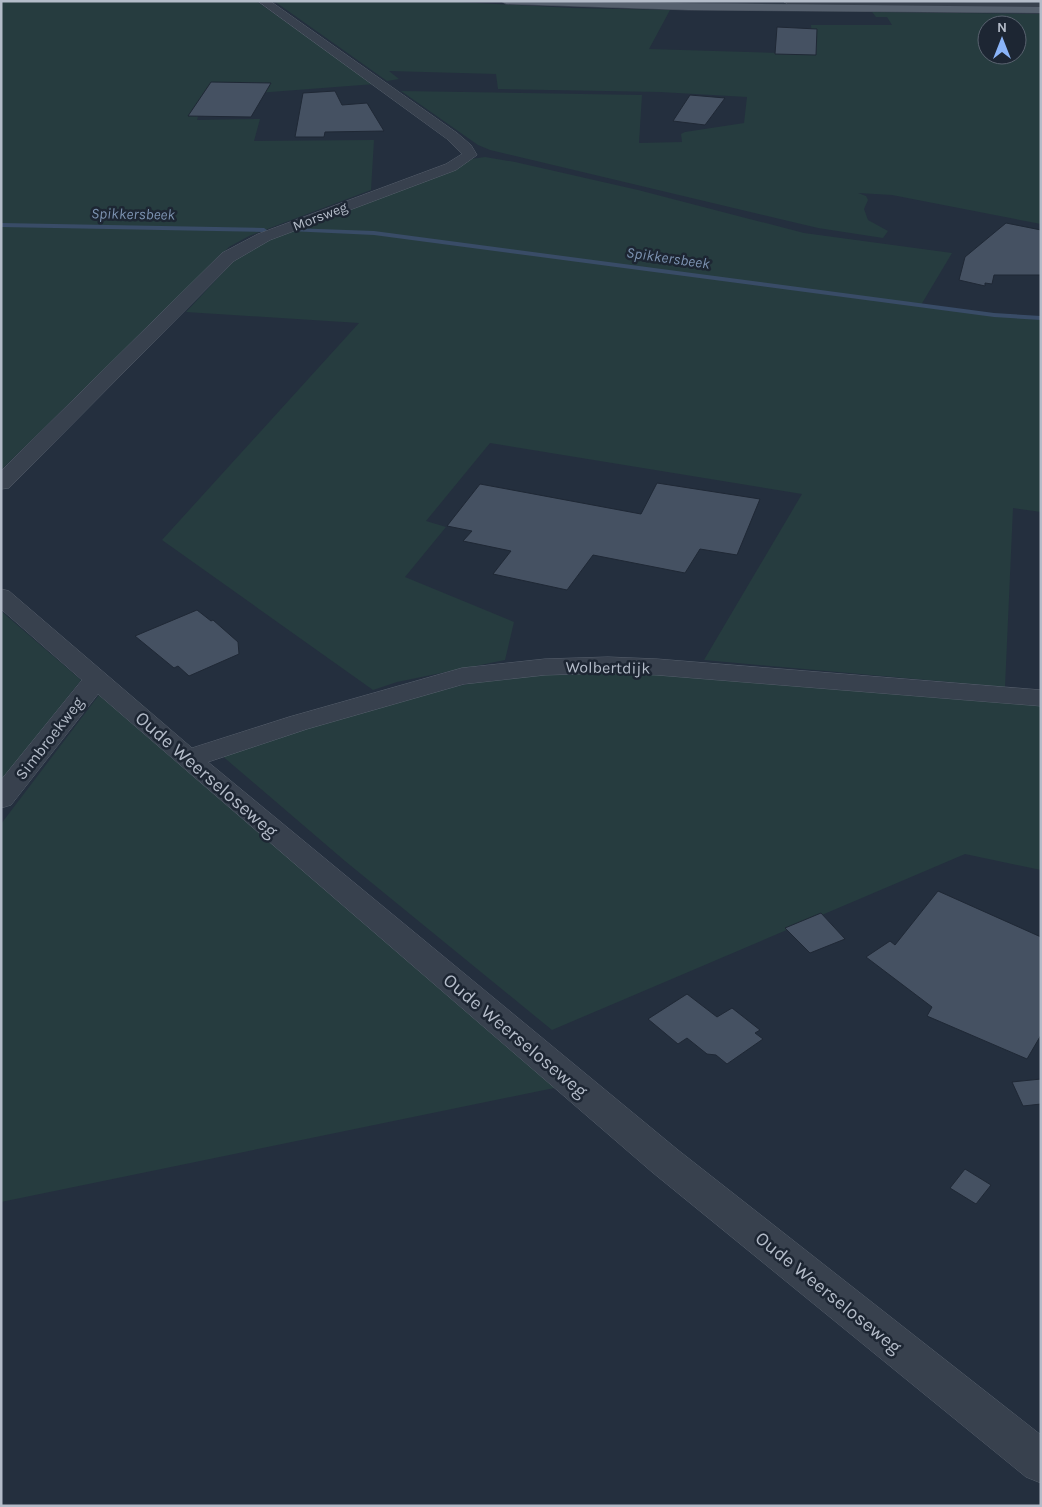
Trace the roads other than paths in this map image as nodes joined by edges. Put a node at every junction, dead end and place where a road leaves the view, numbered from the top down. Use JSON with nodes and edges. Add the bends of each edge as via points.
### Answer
{"nodes":[{"id":1,"x":263,"y":1,"type":"edge"},
{"id":2,"x":506,"y":1,"type":"edge"},
{"id":3,"x":788,"y":1,"type":"edge"},
{"id":4,"x":759,"y":4,"type":"edge"},
{"id":5,"x":1041,"y":6,"type":"edge"},
{"id":6,"x":1041,"y":10,"type":"edge"},
{"id":7,"x":1,"y":483,"type":"edge"},
{"id":8,"x":1,"y":596,"type":"edge"},
{"id":9,"x":97,"y":678,"type":"junction"},
{"id":10,"x":1041,"y":698,"type":"edge"},
{"id":11,"x":188,"y":759,"type":"junction"},
{"id":12,"x":1,"y":799,"type":"edge"},
{"id":13,"x":1041,"y":1462,"type":"edge"}],
"edges":[{"from":1,"to":7,"type":"street","name":"Morsweg","via":[[452,136],[470,155],[451,166],[264,237],[228,257]]},
{"from":2,"to":4,"type":"main road"},
{"from":3,"to":5,"type":"street"},
{"from":4,"to":6,"type":"main road"},
{"from":8,"to":9,"type":"street","name":"Oude Weerseloseweg"},
{"from":9,"to":11,"type":"street","name":"Oude Weerseloseweg"},
{"from":9,"to":12,"type":"street","name":"Simbroekweg"},
{"from":10,"to":11,"type":"street","name":"Wolbertdijk","via":[[657,667],[545,667],[462,676],[298,723]]},
{"from":11,"to":13,"type":"street","name":"Oude Weerseloseweg","via":[[665,1161]]}]}
